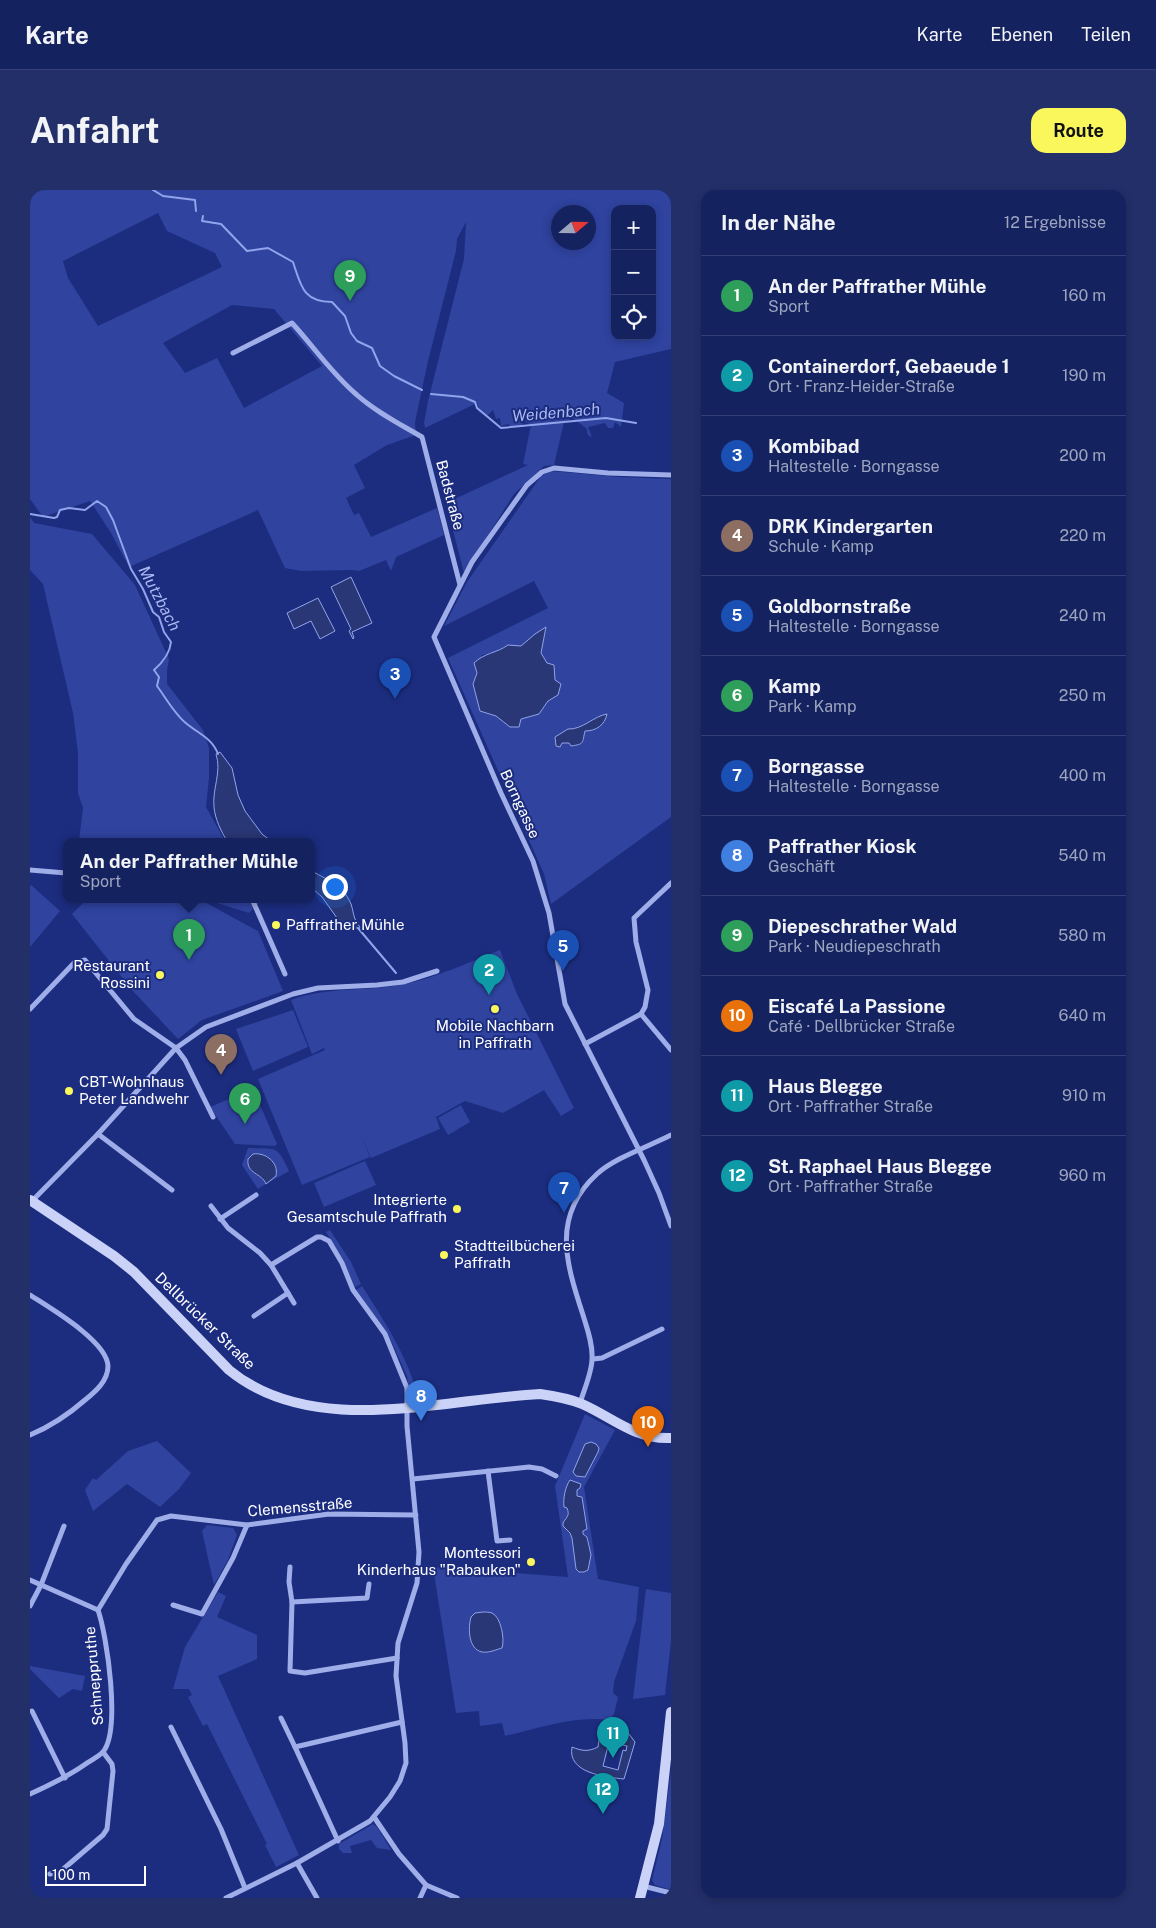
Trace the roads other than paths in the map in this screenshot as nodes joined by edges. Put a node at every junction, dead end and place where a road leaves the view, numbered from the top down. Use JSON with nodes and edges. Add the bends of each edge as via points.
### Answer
{"nodes":[{"id":1,"x":233,"y":353,"type":"dead end"},
{"id":2,"x":671,"y":475,"type":"edge"},
{"id":3,"x":460,"y":586,"type":"junction"},
{"id":4,"x":30,"y":870,"type":"edge"},
{"id":5,"x":63,"y":873,"type":"edge"},
{"id":6,"x":671,"y":883,"type":"edge"},
{"id":7,"x":254,"y":903,"type":"edge"},
{"id":8,"x":437,"y":971,"type":"dead end"},
{"id":9,"x":285,"y":974,"type":"dead end"},
{"id":10,"x":30,"y":1009,"type":"edge"},
{"id":11,"x":641,"y":1014,"type":"junction"},
{"id":12,"x":585,"y":1044,"type":"junction"},
{"id":13,"x":176,"y":1048,"type":"junction"},
{"id":14,"x":671,"y":1050,"type":"edge"},
{"id":15,"x":213,"y":1117,"type":"dead end"},
{"id":16,"x":98,"y":1134,"type":"junction"},
{"id":17,"x":671,"y":1135,"type":"edge"},
{"id":18,"x":638,"y":1151,"type":"junction"},
{"id":19,"x":172,"y":1190,"type":"dead end"},
{"id":20,"x":256,"y":1195,"type":"dead end"},
{"id":21,"x":31,"y":1202,"type":"edge"},
{"id":22,"x":211,"y":1206,"type":"dead end"},
{"id":23,"x":220,"y":1218,"type":"junction"},
{"id":24,"x":671,"y":1226,"type":"edge"},
{"id":25,"x":271,"y":1265,"type":"junction"},
{"id":26,"x":288,"y":1293,"type":"junction"},
{"id":27,"x":30,"y":1295,"type":"edge"},
{"id":28,"x":294,"y":1303,"type":"dead end"},
{"id":29,"x":254,"y":1316,"type":"dead end"},
{"id":30,"x":662,"y":1329,"type":"dead end"},
{"id":31,"x":592,"y":1359,"type":"junction"},
{"id":32,"x":580,"y":1403,"type":"junction"},
{"id":33,"x":408,"y":1407,"type":"junction"},
{"id":34,"x":30,"y":1435,"type":"edge"},
{"id":35,"x":671,"y":1438,"type":"edge"},
{"id":36,"x":488,"y":1471,"type":"junction"},
{"id":37,"x":556,"y":1476,"type":"dead end"},
{"id":38,"x":413,"y":1478,"type":"junction"},
{"id":39,"x":416,"y":1515,"type":"junction"},
{"id":40,"x":157,"y":1520,"type":"joint"},
{"id":41,"x":246,"y":1525,"type":"junction"},
{"id":42,"x":64,"y":1526,"type":"dead end"},
{"id":43,"x":510,"y":1540,"type":"dead end"},
{"id":44,"x":290,"y":1567,"type":"dead end"},
{"id":45,"x":30,"y":1580,"type":"edge"},
{"id":46,"x":369,"y":1584,"type":"dead end"},
{"id":47,"x":41,"y":1585,"type":"junction"},
{"id":48,"x":292,"y":1602,"type":"junction"},
{"id":49,"x":173,"y":1605,"type":"dead end"},
{"id":50,"x":30,"y":1606,"type":"edge"},
{"id":51,"x":98,"y":1610,"type":"junction"},
{"id":52,"x":397,"y":1658,"type":"junction"},
{"id":53,"x":32,"y":1711,"type":"dead end"},
{"id":54,"x":671,"y":1712,"type":"edge"},
{"id":55,"x":281,"y":1718,"type":"dead end"},
{"id":56,"x":402,"y":1722,"type":"junction"},
{"id":57,"x":171,"y":1727,"type":"dead end"},
{"id":58,"x":295,"y":1747,"type":"junction"},
{"id":59,"x":102,"y":1752,"type":"junction"},
{"id":60,"x":65,"y":1778,"type":"junction"},
{"id":61,"x":30,"y":1794,"type":"edge"},
{"id":62,"x":374,"y":1817,"type":"junction"},
{"id":63,"x":338,"y":1841,"type":"junction"},
{"id":64,"x":297,"y":1863,"type":"junction"},
{"id":65,"x":50,"y":1874,"type":"dead end"},
{"id":66,"x":426,"y":1885,"type":"junction"},
{"id":67,"x":644,"y":1886,"type":"junction"},
{"id":68,"x":245,"y":1888,"type":"junction"},
{"id":69,"x":671,"y":1893,"type":"edge"},
{"id":70,"x":226,"y":1898,"type":"edge"},
{"id":71,"x":317,"y":1898,"type":"edge"},
{"id":72,"x":420,"y":1898,"type":"edge"},
{"id":73,"x":457,"y":1898,"type":"edge"},
{"id":74,"x":640,"y":1898,"type":"edge"}],
"edges":[{"from":1,"to":3,"type":"street","name":"Badstraße","via":[[292,324],[328,368],[357,396],[422,437]]},
{"from":2,"to":3,"type":"street","via":[[554,468],[542,472],[523,489]]},
{"from":3,"to":12,"type":"street","name":"Borngasse","via":[[434,636],[533,861],[550,914],[565,1004]]},
{"from":4,"to":5,"type":"street"},
{"from":6,"to":11,"type":"street","via":[[634,918],[636,942],[648,990]]},
{"from":7,"to":9,"type":"street"},
{"from":8,"to":13,"type":"street","via":[[403,982],[318,988],[293,994],[206,1027]]},
{"from":10,"to":13,"type":"street","via":[[74,963],[85,960],[134,1019]]},
{"from":11,"to":12,"type":"street"},
{"from":11,"to":14,"type":"street"},
{"from":12,"to":18,"type":"street","name":"Borngasse"},
{"from":13,"to":15,"type":"street"},
{"from":13,"to":16,"type":"street"},
{"from":16,"to":19,"type":"street"},
{"from":16,"to":21,"type":"street"},
{"from":17,"to":18,"type":"street"},
{"from":18,"to":24,"type":"street","name":"Borngasse","via":[[660,1193]]},
{"from":18,"to":31,"type":"street","via":[[597,1174],[583,1189],[569,1221],[565,1250],[589,1335]]},
{"from":20,"to":23,"type":"street"},
{"from":21,"to":33,"type":"main road","name":"Dellbrücker Straße","via":[[134,1272],[229,1370],[257,1389],[274,1397],[316,1406],[367,1410]]},
{"from":22,"to":23,"type":"street"},
{"from":23,"to":25,"type":"street"},
{"from":25,"to":26,"type":"street"},
{"from":25,"to":33,"type":"street","via":[[317,1237],[329,1241],[353,1290],[385,1334],[404,1378]]},
{"from":26,"to":28,"type":"street"},
{"from":26,"to":29,"type":"street"},
{"from":27,"to":34,"type":"street","via":[[89,1337],[104,1353],[108,1366],[105,1379],[94,1393]]},
{"from":30,"to":31,"type":"street","via":[[602,1358]]},
{"from":31,"to":32,"type":"street"},
{"from":32,"to":33,"type":"main road","name":"Dellbrücker Straße","via":[[540,1394]]},
{"from":32,"to":35,"type":"main road","name":"Dellbrücker Straße","via":[[640,1435]]},
{"from":33,"to":38,"type":"street"},
{"from":36,"to":37,"type":"street","via":[[529,1467]]},
{"from":36,"to":38,"type":"street"},
{"from":36,"to":43,"type":"street","via":[[497,1541]]},
{"from":38,"to":39,"type":"street"},
{"from":39,"to":41,"type":"street","name":"Clemensstraße","via":[[329,1514]]},
{"from":39,"to":52,"type":"street","via":[[419,1569],[401,1630]]},
{"from":40,"to":41,"type":"street","name":"Clemensstraße","via":[[171,1516]]},
{"from":40,"to":51,"type":"street","name":"Schneppruthe"},
{"from":41,"to":49,"type":"street","via":[[233,1558],[202,1614]]},
{"from":42,"to":47,"type":"street"},
{"from":44,"to":48,"type":"street"},
{"from":45,"to":47,"type":"street"},
{"from":46,"to":48,"type":"street","via":[[367,1598]]},
{"from":47,"to":50,"type":"street"},
{"from":47,"to":51,"type":"street"},
{"from":48,"to":52,"type":"street","via":[[290,1671],[305,1673]]},
{"from":51,"to":59,"type":"street","name":"Schneppruthe","via":[[106,1642],[112,1724],[111,1735]]},
{"from":52,"to":56,"type":"street"},
{"from":53,"to":60,"type":"street"},
{"from":54,"to":67,"type":"main road","via":[[659,1824]]},
{"from":55,"to":58,"type":"street"},
{"from":56,"to":58,"type":"street"},
{"from":56,"to":62,"type":"street","via":[[406,1763],[400,1781]]},
{"from":57,"to":68,"type":"street","via":[[221,1829]]},
{"from":58,"to":63,"type":"street"},
{"from":59,"to":60,"type":"street"},
{"from":59,"to":65,"type":"street","via":[[112,1764],[113,1771],[107,1828],[61,1872]]},
{"from":60,"to":61,"type":"street"},
{"from":62,"to":63,"type":"street"},
{"from":62,"to":66,"type":"street","via":[[399,1854]]},
{"from":63,"to":64,"type":"street"},
{"from":64,"to":68,"type":"street"},
{"from":64,"to":71,"type":"street"},
{"from":66,"to":72,"type":"street"},
{"from":66,"to":73,"type":"street"},
{"from":67,"to":69,"type":"street"},
{"from":67,"to":74,"type":"main road"},
{"from":68,"to":70,"type":"street"}]}
